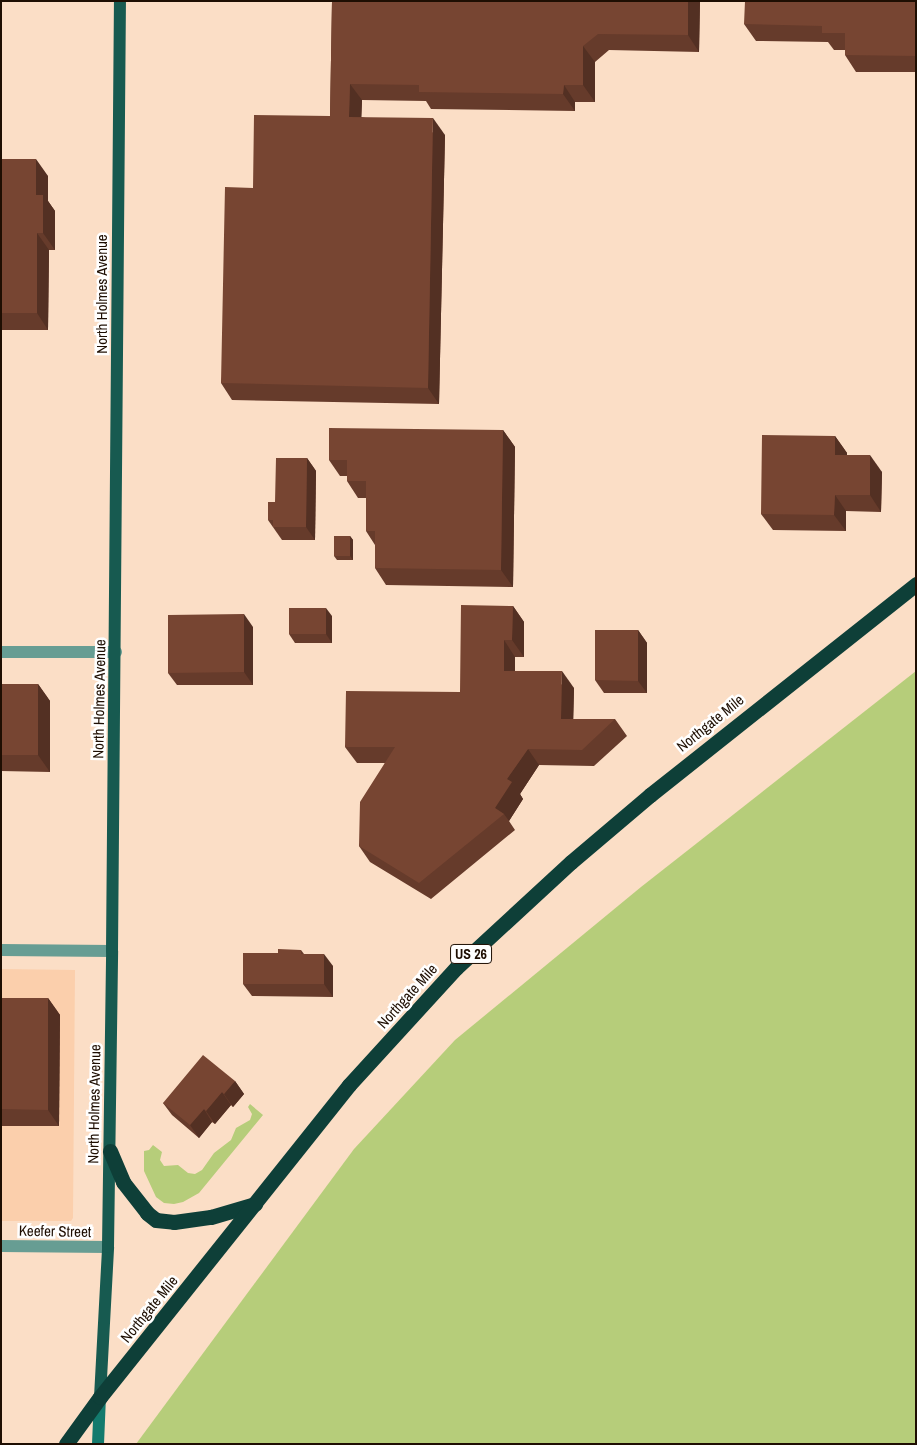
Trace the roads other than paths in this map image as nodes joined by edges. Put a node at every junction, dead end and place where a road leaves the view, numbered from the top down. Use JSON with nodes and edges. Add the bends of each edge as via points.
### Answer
{"nodes":[{"id":1,"x":120,"y":1,"type":"edge"},
{"id":2,"x":916,"y":584,"type":"edge"},
{"id":3,"x":1,"y":652,"type":"edge"},
{"id":4,"x":116,"y":652,"type":"junction"},
{"id":5,"x":1,"y":950,"type":"edge"},
{"id":6,"x":112,"y":951,"type":"junction"},
{"id":7,"x":110,"y":1151,"type":"junction"},
{"id":8,"x":255,"y":1204,"type":"junction"},
{"id":9,"x":1,"y":1246,"type":"edge"},
{"id":10,"x":108,"y":1247,"type":"junction"},
{"id":11,"x":100,"y":1397,"type":"junction"},
{"id":12,"x":66,"y":1444,"type":"edge"},
{"id":13,"x":98,"y":1444,"type":"edge"}],
"edges":[{"from":1,"to":4,"type":"main road","name":"North Holmes Avenue"},
{"from":2,"to":8,"type":"highway","name":"Northgate Mile","number":"US 26","via":[[697,756],[480,944],[350,1086]]},
{"from":3,"to":4,"type":"street"},
{"from":4,"to":6,"type":"main road","name":"North Holmes Avenue"},
{"from":5,"to":6,"type":"street"},
{"from":6,"to":7,"type":"main road","name":"North Holmes Avenue"},
{"from":7,"to":8,"type":"highway","via":[[123,1182],[147,1214],[156,1220],[174,1222],[202,1218]]},
{"from":7,"to":10,"type":"main road","name":"North Holmes Avenue"},
{"from":8,"to":11,"type":"highway","name":"Northgate Mile","number":"US 26"},
{"from":9,"to":10,"type":"street","name":"Keefer Street"},
{"from":10,"to":11,"type":"main road","name":"North Holmes Avenue"},
{"from":11,"to":12,"type":"highway","name":"Northgate Mile","number":"US 26"},
{"from":11,"to":13,"type":"main road"}]}
